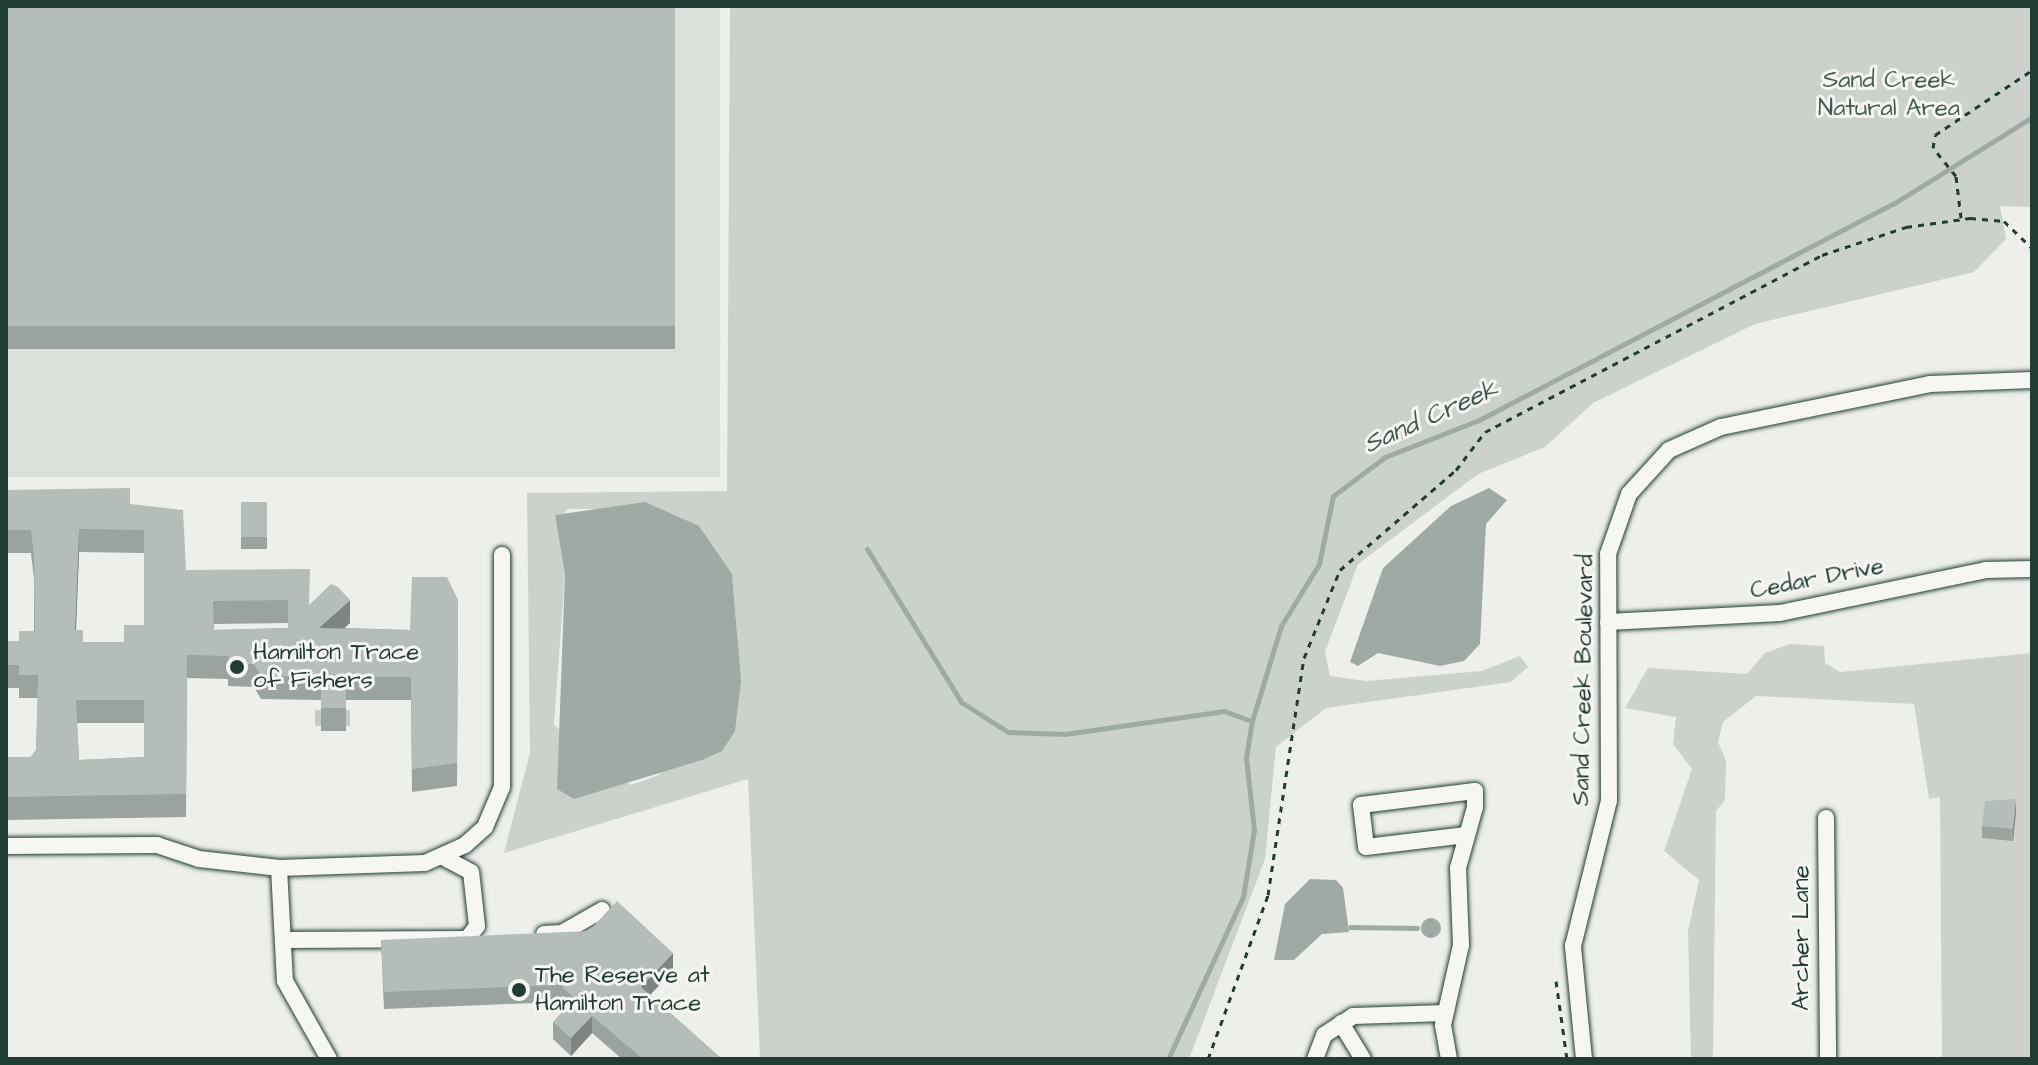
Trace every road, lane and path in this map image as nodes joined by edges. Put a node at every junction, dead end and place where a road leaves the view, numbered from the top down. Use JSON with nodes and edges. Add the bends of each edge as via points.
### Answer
{"nodes":[{"id":1,"x":2032,"y":70,"type":"edge"},
{"id":2,"x":1961,"y":218,"type":"junction"},
{"id":3,"x":2032,"y":248,"type":"edge"},
{"id":4,"x":2032,"y":380,"type":"edge"},
{"id":5,"x":502,"y":555,"type":"dead end"},
{"id":6,"x":2032,"y":569,"type":"edge"},
{"id":7,"x":1608,"y":622,"type":"junction"},
{"id":8,"x":1826,"y":818,"type":"dead end"},
{"id":9,"x":1466,"y":835,"type":"junction"},
{"id":10,"x":6,"y":846,"type":"edge"},
{"id":11,"x":443,"y":857,"type":"junction"},
{"id":12,"x":279,"y":868,"type":"junction"},
{"id":13,"x":602,"y":910,"type":"dead end"},
{"id":14,"x":530,"y":935,"type":"edge"},
{"id":15,"x":498,"y":937,"type":"edge"},
{"id":16,"x":467,"y":939,"type":"junction"},
{"id":17,"x":283,"y":940,"type":"junction"},
{"id":18,"x":1556,"y":981,"type":"dead end"},
{"id":19,"x":1445,"y":1013,"type":"junction"},
{"id":20,"x":1341,"y":1023,"type":"junction"},
{"id":21,"x":329,"y":1059,"type":"edge"},
{"id":22,"x":1208,"y":1059,"type":"edge"},
{"id":23,"x":1315,"y":1059,"type":"edge"},
{"id":24,"x":1363,"y":1059,"type":"edge"},
{"id":25,"x":1449,"y":1059,"type":"edge"},
{"id":26,"x":1567,"y":1059,"type":"edge"},
{"id":27,"x":1584,"y":1059,"type":"edge"},
{"id":28,"x":1828,"y":1059,"type":"edge"}],
"edges":[{"from":1,"to":2,"type":"path","via":[[1935,135],[1942,159],[1956,176]]},
{"from":2,"to":3,"type":"path","via":[[2004,221]]},
{"from":2,"to":22,"type":"path","via":[[1906,227],[1822,255],[1509,418],[1340,570],[1304,658],[1268,895]]},
{"from":4,"to":7,"type":"street","name":"Sand Creek Boulevard","via":[[1930,384],[1685,439],[1653,462],[1620,510],[1608,554]]},
{"from":5,"to":11,"type":"street","via":[[502,787],[485,827]]},
{"from":6,"to":7,"type":"street","name":"Cedar Drive","via":[[1986,570],[1780,613]]},
{"from":7,"to":27,"type":"street","name":"Sand Creek Boulevard","via":[[1609,801],[1573,946]]},
{"from":8,"to":28,"type":"street","name":"Archer Lane"},
{"from":9,"to":9,"type":"street","via":[[1366,847],[1361,805],[1475,791]]},
{"from":9,"to":19,"type":"street","via":[[1458,868],[1458,978]]},
{"from":10,"to":12,"type":"street","via":[[96,840]]},
{"from":11,"to":12,"type":"street"},
{"from":11,"to":16,"type":"street","via":[[471,872],[477,926]]},
{"from":12,"to":17,"type":"street"},
{"from":13,"to":14,"type":"street","via":[[562,933]]},
{"from":15,"to":16,"type":"street"},
{"from":16,"to":17,"type":"street"},
{"from":17,"to":21,"type":"street","via":[[285,981]]},
{"from":18,"to":26,"type":"path"},
{"from":19,"to":20,"type":"street","via":[[1364,1014]]},
{"from":19,"to":25,"type":"street"},
{"from":20,"to":23,"type":"street","via":[[1324,1035]]},
{"from":20,"to":24,"type":"street"}]}
